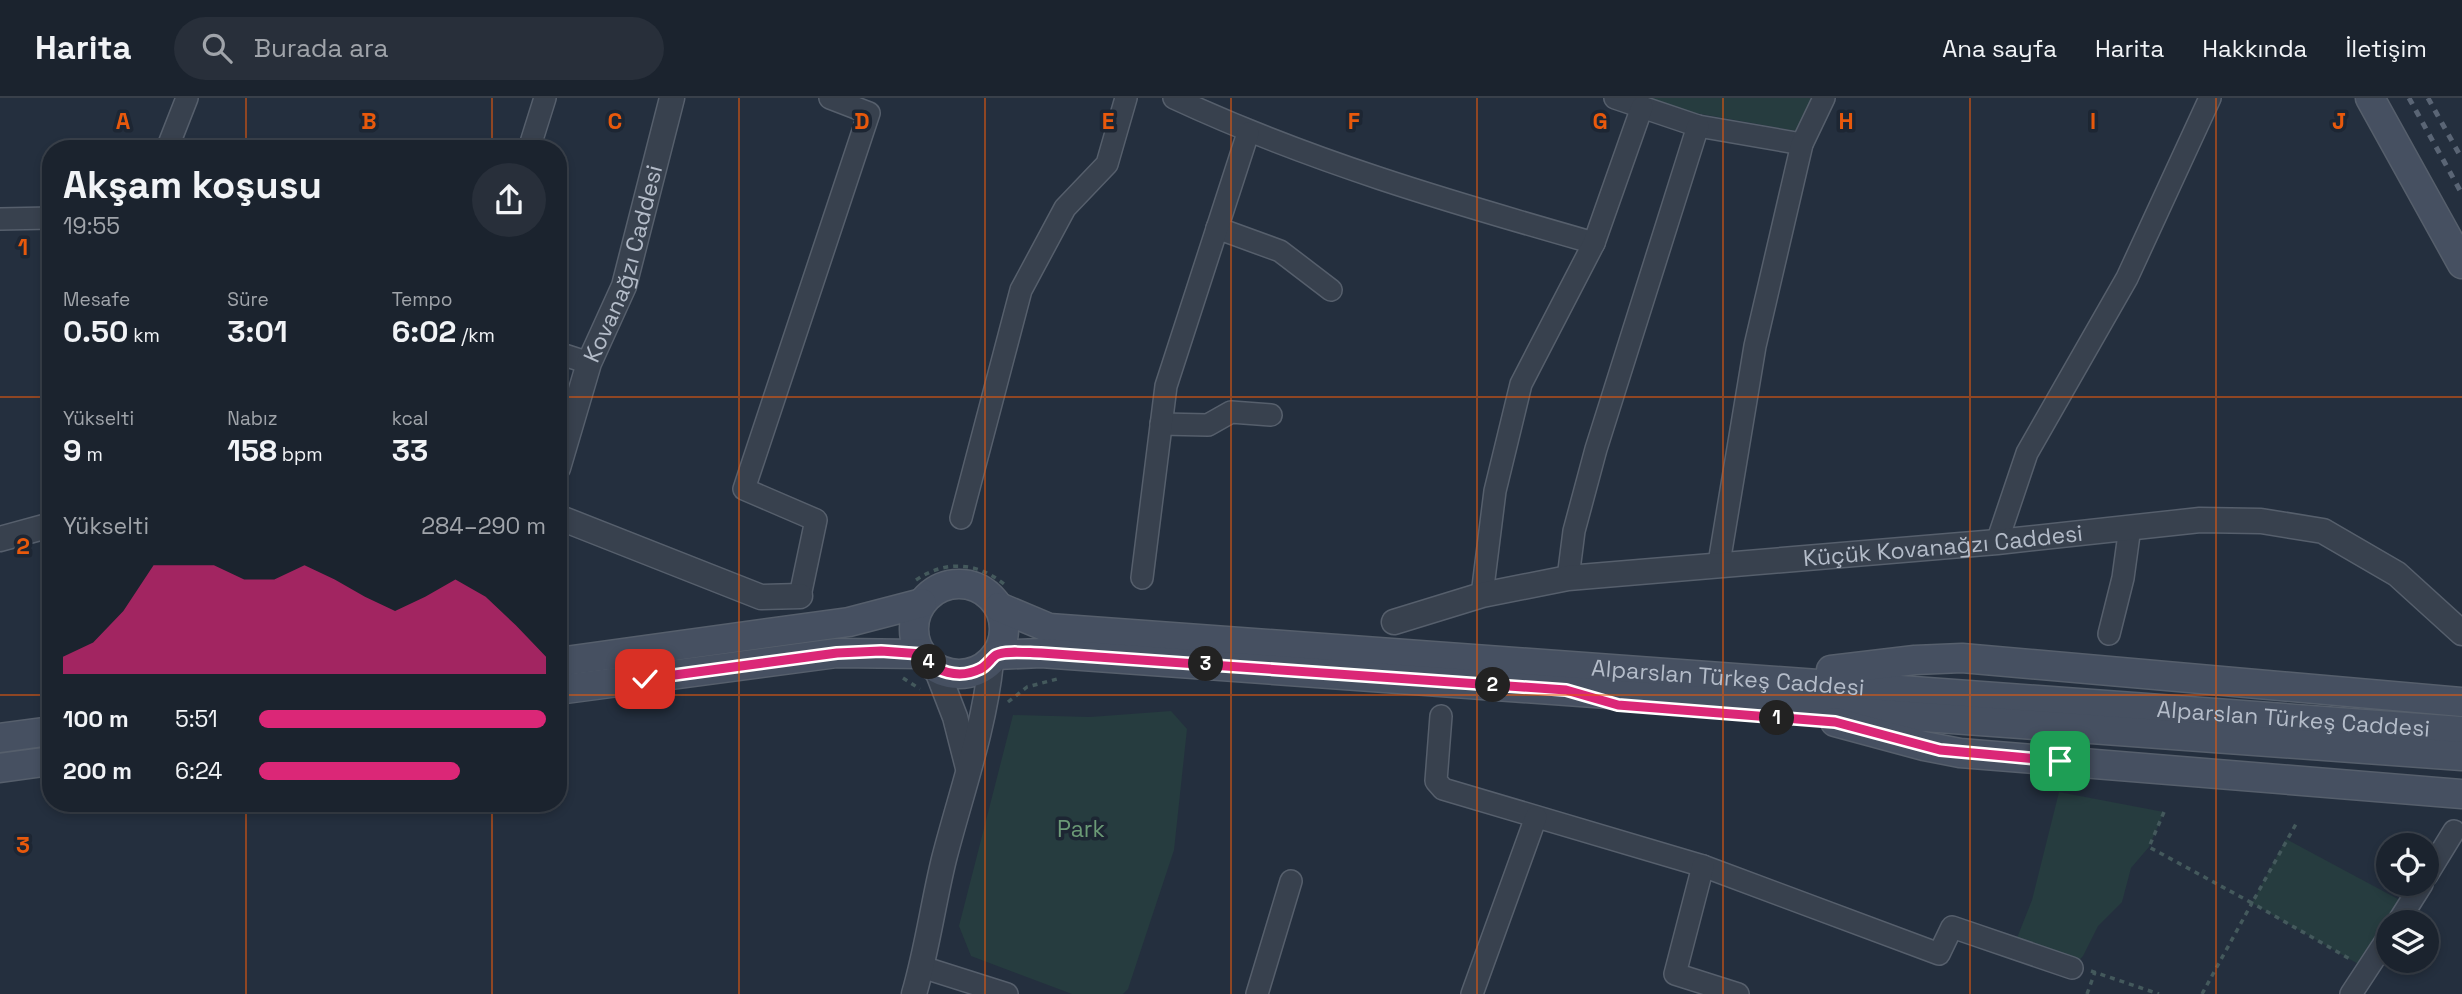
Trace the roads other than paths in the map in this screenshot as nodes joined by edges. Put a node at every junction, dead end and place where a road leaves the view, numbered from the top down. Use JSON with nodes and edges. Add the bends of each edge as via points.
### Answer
{"nodes":[{"id":1,"x":187,"y":98,"type":"edge"},
{"id":2,"x":545,"y":98,"type":"edge"},
{"id":3,"x":672,"y":98,"type":"edge"},
{"id":4,"x":830,"y":98,"type":"edge"},
{"id":5,"x":1126,"y":98,"type":"edge"},
{"id":6,"x":1615,"y":98,"type":"edge"},
{"id":7,"x":1824,"y":98,"type":"edge"},
{"id":8,"x":2210,"y":98,"type":"edge"},
{"id":9,"x":2370,"y":98,"type":"edge"},
{"id":10,"x":1185,"y":100,"type":"edge"},
{"id":11,"x":1642,"y":107,"type":"junction"},
{"id":12,"x":1699,"y":126,"type":"junction"},
{"id":13,"x":1248,"y":133,"type":"junction"},
{"id":14,"x":171,"y":140,"type":"edge"},
{"id":15,"x":532,"y":140,"type":"edge"},
{"id":16,"x":1802,"y":144,"type":"junction"},
{"id":17,"x":42,"y":218,"type":"edge"},
{"id":18,"x":0,"y":219,"type":"edge"},
{"id":19,"x":1217,"y":228,"type":"junction"},
{"id":20,"x":1594,"y":243,"type":"junction"},
{"id":21,"x":2462,"y":264,"type":"edge"},
{"id":22,"x":1331,"y":290,"type":"dead end"},
{"id":23,"x":567,"y":356,"type":"edge"},
{"id":24,"x":589,"y":363,"type":"junction"},
{"id":25,"x":1271,"y":415,"type":"dead end"},
{"id":26,"x":1161,"y":424,"type":"junction"},
{"id":27,"x":567,"y":438,"type":"edge"},
{"id":28,"x":961,"y":518,"type":"dead end"},
{"id":29,"x":567,"y":521,"type":"edge"},
{"id":30,"x":42,"y":527,"type":"edge"},
{"id":31,"x":2130,"y":527,"type":"junction"},
{"id":32,"x":0,"y":539,"type":"edge"},
{"id":33,"x":1997,"y":542,"type":"junction"},
{"id":34,"x":1719,"y":563,"type":"junction"},
{"id":35,"x":1142,"y":578,"type":"dead end"},
{"id":36,"x":1568,"y":578,"type":"junction"},
{"id":37,"x":1482,"y":595,"type":"junction"},
{"id":38,"x":800,"y":596,"type":"joint"},
{"id":39,"x":922,"y":603,"type":"junction"},
{"id":40,"x":999,"y":607,"type":"junction"},
{"id":41,"x":1394,"y":622,"type":"dead end"},
{"id":42,"x":2462,"y":633,"type":"edge"},
{"id":43,"x":2109,"y":634,"type":"dead end"},
{"id":44,"x":994,"y":659,"type":"junction"},
{"id":45,"x":567,"y":661,"type":"edge"},
{"id":46,"x":929,"y":661,"type":"junction"},
{"id":47,"x":1571,"y":678,"type":"junction"},
{"id":48,"x":567,"y":689,"type":"edge"},
{"id":49,"x":2462,"y":702,"type":"edge"},
{"id":50,"x":1441,"y":716,"type":"dead end"},
{"id":51,"x":2462,"y":731,"type":"edge"},
{"id":52,"x":42,"y":732,"type":"edge"},
{"id":53,"x":0,"y":738,"type":"edge"},
{"id":54,"x":2462,"y":756,"type":"edge"},
{"id":55,"x":42,"y":762,"type":"edge"},
{"id":56,"x":0,"y":768,"type":"edge"},
{"id":57,"x":968,"y":768,"type":"junction"},
{"id":58,"x":2462,"y":794,"type":"edge"},
{"id":59,"x":1536,"y":817,"type":"junction"},
{"id":60,"x":2454,"y":831,"type":"dead end"},
{"id":61,"x":2439,"y":855,"type":"edge"},
{"id":62,"x":1703,"y":866,"type":"junction"},
{"id":63,"x":1291,"y":881,"type":"dead end"},
{"id":64,"x":2376,"y":956,"type":"edge"},
{"id":65,"x":922,"y":967,"type":"junction"},
{"id":66,"x":2072,"y":968,"type":"road end"},
{"id":67,"x":1707,"y":989,"type":"edge"},
{"id":68,"x":914,"y":994,"type":"edge"},
{"id":69,"x":1007,"y":994,"type":"edge"},
{"id":70,"x":1257,"y":994,"type":"edge"},
{"id":71,"x":1472,"y":994,"type":"edge"},
{"id":72,"x":1738,"y":994,"type":"edge"},
{"id":73,"x":2351,"y":994,"type":"edge"}],
"edges":[{"from":1,"to":14,"type":"street"},
{"from":2,"to":15,"type":"street"},
{"from":3,"to":24,"type":"street","name":"Kovanağzı Caddesi","via":[[624,286]]},
{"from":4,"to":38,"type":"street","via":[[869,113],[744,489],[816,520]]},
{"from":5,"to":28,"type":"street","via":[[1107,164],[1065,208],[1021,290]]},
{"from":6,"to":11,"type":"street"},
{"from":7,"to":16,"type":"street"},
{"from":8,"to":33,"type":"street","via":[[2127,278],[2027,453]]},
{"from":9,"to":21,"type":"main road"},
{"from":10,"to":13,"type":"street"},
{"from":11,"to":12,"type":"street"},
{"from":11,"to":20,"type":"street"},
{"from":12,"to":16,"type":"street"},
{"from":12,"to":36,"type":"street","via":[[1596,449],[1574,531]]},
{"from":13,"to":19,"type":"street"},
{"from":13,"to":20,"type":"street","via":[[1415,192]]},
{"from":16,"to":34,"type":"street","via":[[1755,346]]},
{"from":17,"to":18,"type":"street"},
{"from":19,"to":22,"type":"street","via":[[1280,251]]},
{"from":19,"to":26,"type":"street","via":[[1166,386]]},
{"from":20,"to":37,"type":"street","via":[[1521,384],[1495,491]]},
{"from":23,"to":24,"type":"street"},
{"from":24,"to":27,"type":"street","name":"Kovanağzı Caddesi"},
{"from":25,"to":26,"type":"street","via":[[1231,412],[1208,425]]},
{"from":26,"to":35,"type":"street"},
{"from":29,"to":38,"type":"street","via":[[761,597]]},
{"from":30,"to":32,"type":"street"},
{"from":31,"to":33,"type":"street","name":"Küçük Kovanağzı Caddesi"},
{"from":31,"to":42,"type":"street","name":"Küçük Kovanağzı Caddesi","via":[[2200,520],[2261,521],[2323,531],[2397,574]]},
{"from":31,"to":43,"type":"street"},
{"from":33,"to":34,"type":"street","name":"Küçük Kovanağzı Caddesi"},
{"from":34,"to":36,"type":"street","name":"Küçük Kovanağzı Caddesi"},
{"from":36,"to":37,"type":"street","name":"Küçük Kovanağzı Caddesi"},
{"from":37,"to":41,"type":"street","name":"Küçük Kovanağzı Caddesi"},
{"from":39,"to":40,"type":"main road","via":[[933,592],[962,583],[990,595]]},
{"from":39,"to":45,"type":"main road","via":[[849,622]]},
{"from":39,"to":46,"type":"main road","via":[[914,631]]},
{"from":40,"to":44,"type":"main road","via":[[1005,636]]},
{"from":40,"to":47,"type":"main road","name":"Alparslan Türkeş Caddesi","via":[[1049,628]]},
{"from":44,"to":46,"type":"main road","via":[[964,674],[950,674]]},
{"from":44,"to":47,"type":"main road","name":"Alparslan Türkeş Caddesi","via":[[1041,653]]},
{"from":44,"to":57,"type":"street","via":[[976,750]]},
{"from":46,"to":48,"type":"main road","via":[[881,651],[837,653]]},
{"from":46,"to":57,"type":"street","via":[[955,717]]},
{"from":47,"to":49,"type":"main road","via":[[1651,658],[1840,670],[1962,658]]},
{"from":47,"to":51,"type":"main road","name":"Alparslan Türkeş Caddesi"},
{"from":47,"to":54,"type":"main road","name":"Alparslan Türkeş Caddesi"},
{"from":47,"to":58,"type":"main road","via":[[1594,700],[1647,709],[1835,722],[1960,753]]},
{"from":50,"to":59,"type":"street","via":[[1436,781],[1443,789]]},
{"from":52,"to":53,"type":"main road"},
{"from":55,"to":56,"type":"main road"},
{"from":57,"to":65,"type":"street","via":[[934,898]]},
{"from":59,"to":62,"type":"street"},
{"from":59,"to":71,"type":"street"},
{"from":60,"to":61,"type":"street"},
{"from":62,"to":66,"type":"street","via":[[1939,954],[1952,927]]},
{"from":62,"to":67,"type":"street","via":[[1675,974]]},
{"from":63,"to":70,"type":"street"},
{"from":64,"to":73,"type":"street"},
{"from":65,"to":68,"type":"street"},
{"from":65,"to":69,"type":"street"},
{"from":67,"to":72,"type":"street"}]}
